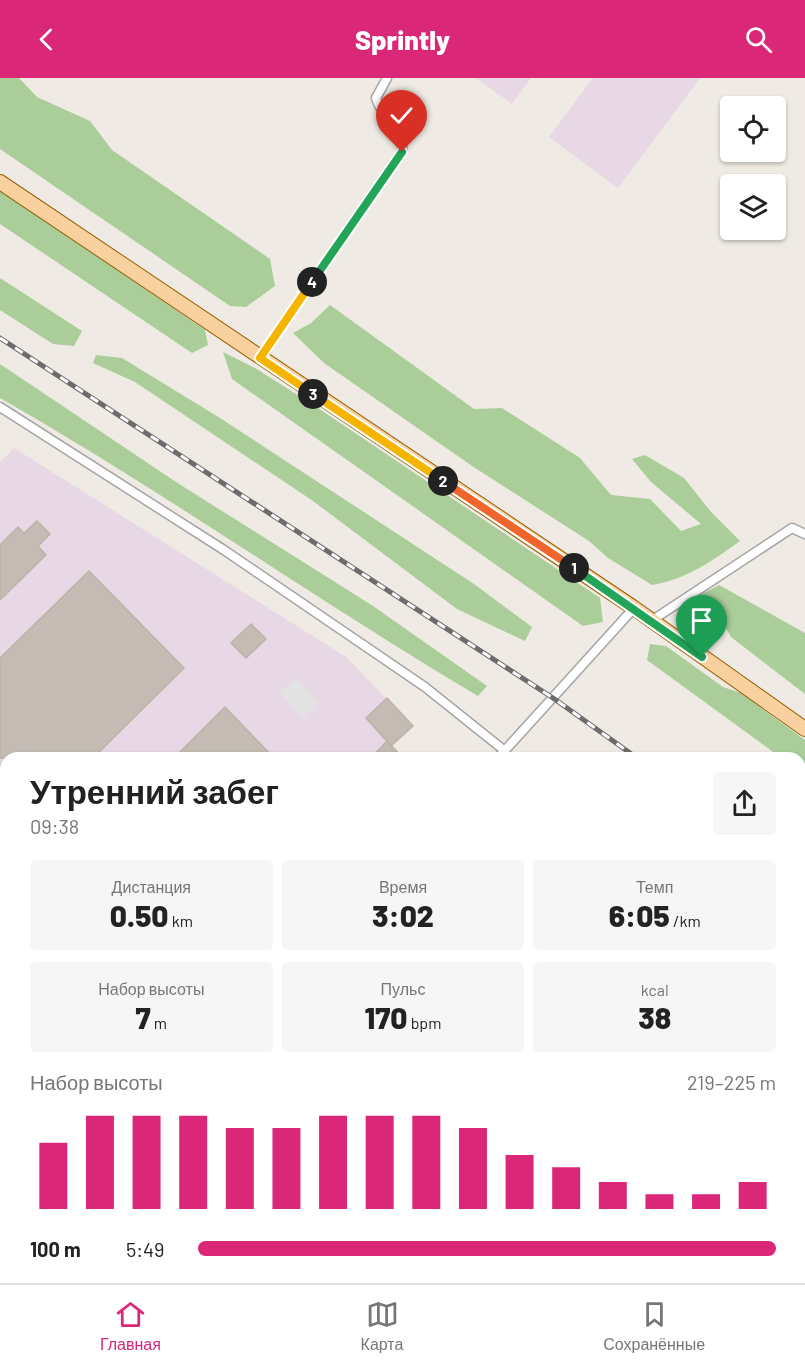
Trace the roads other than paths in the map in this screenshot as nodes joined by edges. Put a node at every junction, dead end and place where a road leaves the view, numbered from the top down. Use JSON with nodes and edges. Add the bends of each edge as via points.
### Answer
{"nodes":[{"id":1,"x":387,"y":78,"type":"edge"},
{"id":2,"x":0,"y":182,"type":"edge"},
{"id":3,"x":260,"y":358,"type":"junction"},
{"id":4,"x":0,"y":407,"type":"edge"},
{"id":5,"x":805,"y":534,"type":"edge"},
{"id":6,"x":634,"y":609,"type":"junction"},
{"id":7,"x":651,"y":621,"type":"junction"},
{"id":8,"x":805,"y":729,"type":"edge"},
{"id":9,"x":500,"y":752,"type":"edge"},
{"id":10,"x":504,"y":752,"type":"edge"}],
"edges":[{"from":1,"to":3,"type":"street","via":[[376,98],[378,107],[401,136],[402,152]]},
{"from":2,"to":3,"type":"main road"},
{"from":3,"to":6,"type":"main road"},
{"from":4,"to":9,"type":"street","via":[[234,557],[425,687]]},
{"from":5,"to":7,"type":"street","via":[[792,528]]},
{"from":6,"to":7,"type":"main road"},
{"from":6,"to":10,"type":"street"},
{"from":7,"to":8,"type":"main road"}]}
